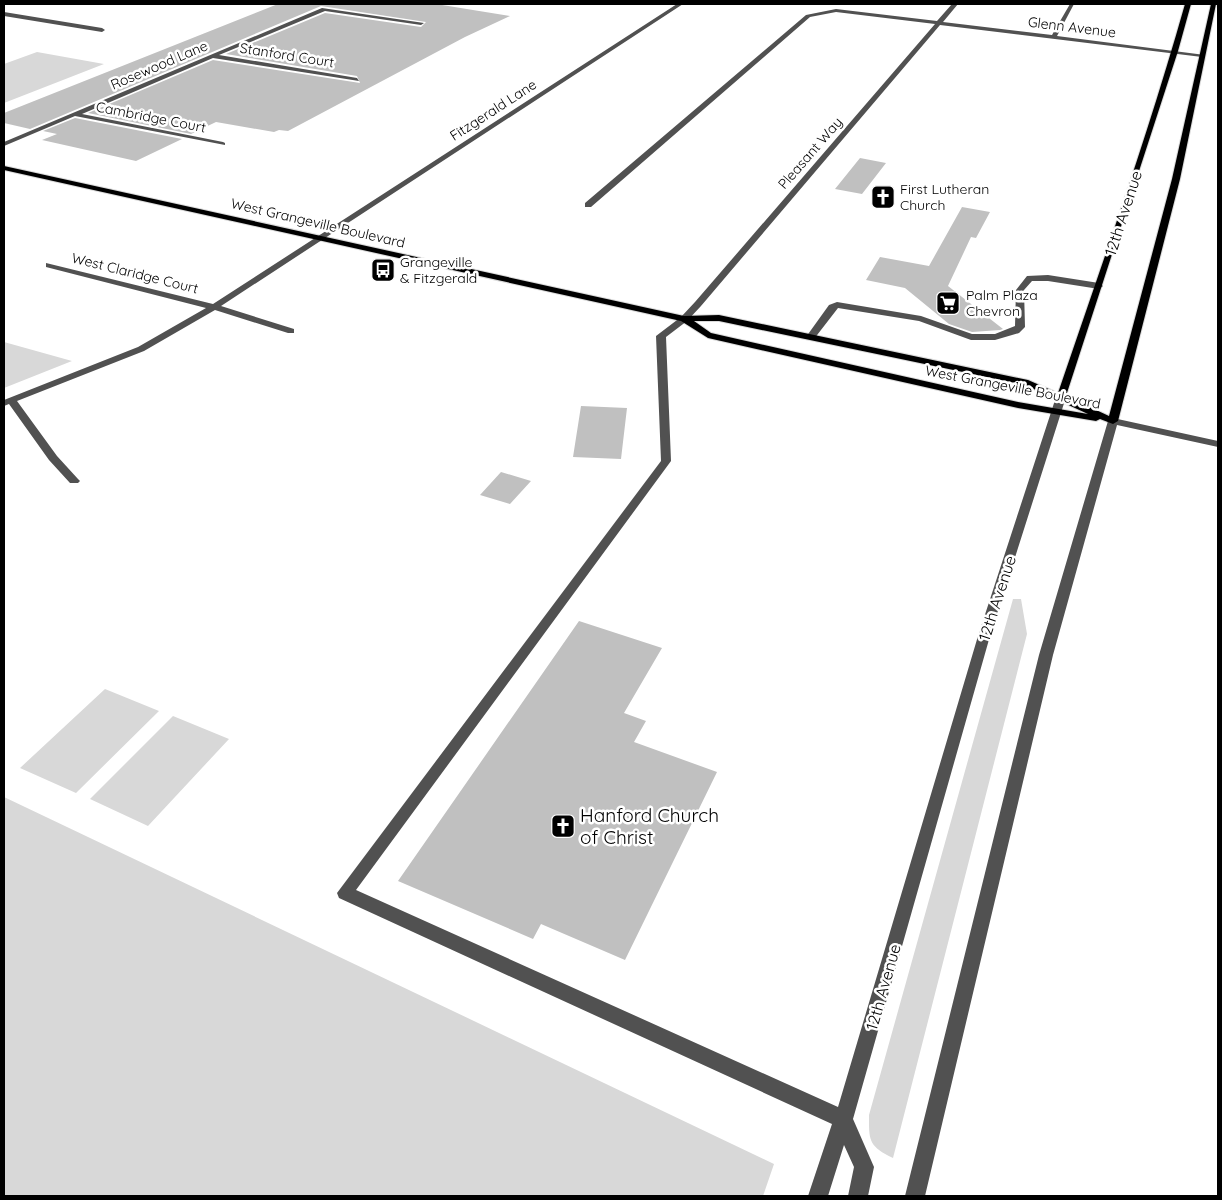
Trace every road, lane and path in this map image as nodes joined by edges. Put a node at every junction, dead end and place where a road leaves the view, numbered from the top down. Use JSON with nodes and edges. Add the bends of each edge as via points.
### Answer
{"nodes":[{"id":1,"x":680,"y":4,"type":"edge"},
{"id":2,"x":955,"y":4,"type":"edge"},
{"id":3,"x":1072,"y":4,"type":"edge"},
{"id":4,"x":1188,"y":4,"type":"edge"},
{"id":5,"x":1214,"y":4,"type":"edge"},
{"id":6,"x":4,"y":14,"type":"edge"},
{"id":7,"x":940,"y":22,"type":"junction"},
{"id":8,"x":421,"y":23,"type":"dead end"},
{"id":9,"x":102,"y":30,"type":"dead end"},
{"id":10,"x":1054,"y":36,"type":"junction"},
{"id":11,"x":1175,"y":51,"type":"junction"},
{"id":12,"x":1202,"y":54,"type":"junction"},
{"id":13,"x":213,"y":56,"type":"junction"},
{"id":14,"x":357,"y":80,"type":"dead end"},
{"id":15,"x":74,"y":114,"type":"junction"},
{"id":16,"x":4,"y":144,"type":"edge"},
{"id":17,"x":223,"y":144,"type":"dead end"},
{"id":18,"x":4,"y":168,"type":"edge"},
{"id":19,"x":588,"y":205,"type":"dead end"},
{"id":20,"x":320,"y":238,"type":"junction"},
{"id":21,"x":49,"y":265,"type":"dead end"},
{"id":22,"x":1099,"y":286,"type":"junction"},
{"id":23,"x":214,"y":307,"type":"junction"},
{"id":24,"x":684,"y":319,"type":"junction"},
{"id":25,"x":291,"y":331,"type":"dead end"},
{"id":26,"x":811,"y":337,"type":"junction"},
{"id":27,"x":1061,"y":397,"type":"junction"},
{"id":28,"x":8,"y":402,"type":"edge"},
{"id":29,"x":1056,"y":411,"type":"junction"},
{"id":30,"x":1113,"y":421,"type":"junction"},
{"id":31,"x":1218,"y":444,"type":"edge"},
{"id":32,"x":74,"y":481,"type":"dead end"},
{"id":33,"x":843,"y":1119,"type":"junction"},
{"id":34,"x":818,"y":1196,"type":"edge"},
{"id":35,"x":858,"y":1196,"type":"edge"},
{"id":36,"x":915,"y":1196,"type":"edge"}],
"edges":[{"from":1,"to":20,"type":"street","name":"Fitzgerald Lane"},
{"from":2,"to":7,"type":"street","name":"Pleasant Way"},
{"from":3,"to":10,"type":"street"},
{"from":4,"to":11,"type":"main road","name":"12th Avenue"},
{"from":5,"to":12,"type":"main road"},
{"from":6,"to":9,"type":"street"},
{"from":7,"to":10,"type":"street","name":"Glenn Avenue"},
{"from":7,"to":19,"type":"street","name":"Glenn Avenue","via":[[828,10],[808,16]]},
{"from":7,"to":24,"type":"street","name":"Pleasant Way"},
{"from":8,"to":13,"type":"street","name":"Rosewood Lane","via":[[324,9]]},
{"from":10,"to":11,"type":"street","name":"Glenn Avenue"},
{"from":11,"to":12,"type":"street","name":"Glenn Avenue"},
{"from":11,"to":22,"type":"main road","name":"12th Avenue"},
{"from":12,"to":30,"type":"main road","via":[[1176,179]]},
{"from":13,"to":14,"type":"street","name":"Stanford Court"},
{"from":13,"to":15,"type":"street","name":"Rosewood Lane"},
{"from":15,"to":16,"type":"street","name":"Rosewood Lane"},
{"from":15,"to":17,"type":"street","name":"Cambridge Court"},
{"from":18,"to":20,"type":"main road","name":"West Grangeville Boulevard"},
{"from":20,"to":23,"type":"street","name":"Fitzgerald Lane"},
{"from":20,"to":24,"type":"main road","name":"West Grangeville Boulevard"},
{"from":21,"to":23,"type":"street","name":"West Claridge Court"},
{"from":22,"to":26,"type":"street","via":[[1030,278],[1020,290],[1020,326],[1016,331],[995,337],[972,337],[922,320],[837,305],[832,307]]},
{"from":22,"to":27,"type":"main road","name":"12th Avenue"},
{"from":23,"to":25,"type":"street","name":"West Claridge Court"},
{"from":23,"to":28,"type":"street","name":"Fitzgerald Lane","via":[[141,349]]},
{"from":24,"to":26,"type":"main road","name":"West Grangeville Boulevard","via":[[718,318]]},
{"from":24,"to":29,"type":"main road","name":"West Grangeville Boulevard","via":[[708,334]]},
{"from":24,"to":33,"type":"street","name":"Pleasant Way","via":[[661,336],[666,462],[345,893]]},
{"from":26,"to":27,"type":"main road","name":"West Grangeville Boulevard","via":[[1028,383]]},
{"from":27,"to":29,"type":"street","name":"12th Avenue"},
{"from":27,"to":30,"type":"main road","name":"West Grangeville Boulevard"},
{"from":28,"to":32,"type":"street"},
{"from":29,"to":30,"type":"main road","name":"West Grangeville Boulevard"},
{"from":29,"to":33,"type":"street","name":"12th Avenue","via":[[984,636]]},
{"from":30,"to":31,"type":"street"},
{"from":30,"to":36,"type":"street","via":[[1046,655]]},
{"from":33,"to":34,"type":"street","name":"12th Avenue"},
{"from":33,"to":35,"type":"street","via":[[864,1167]]}]}
